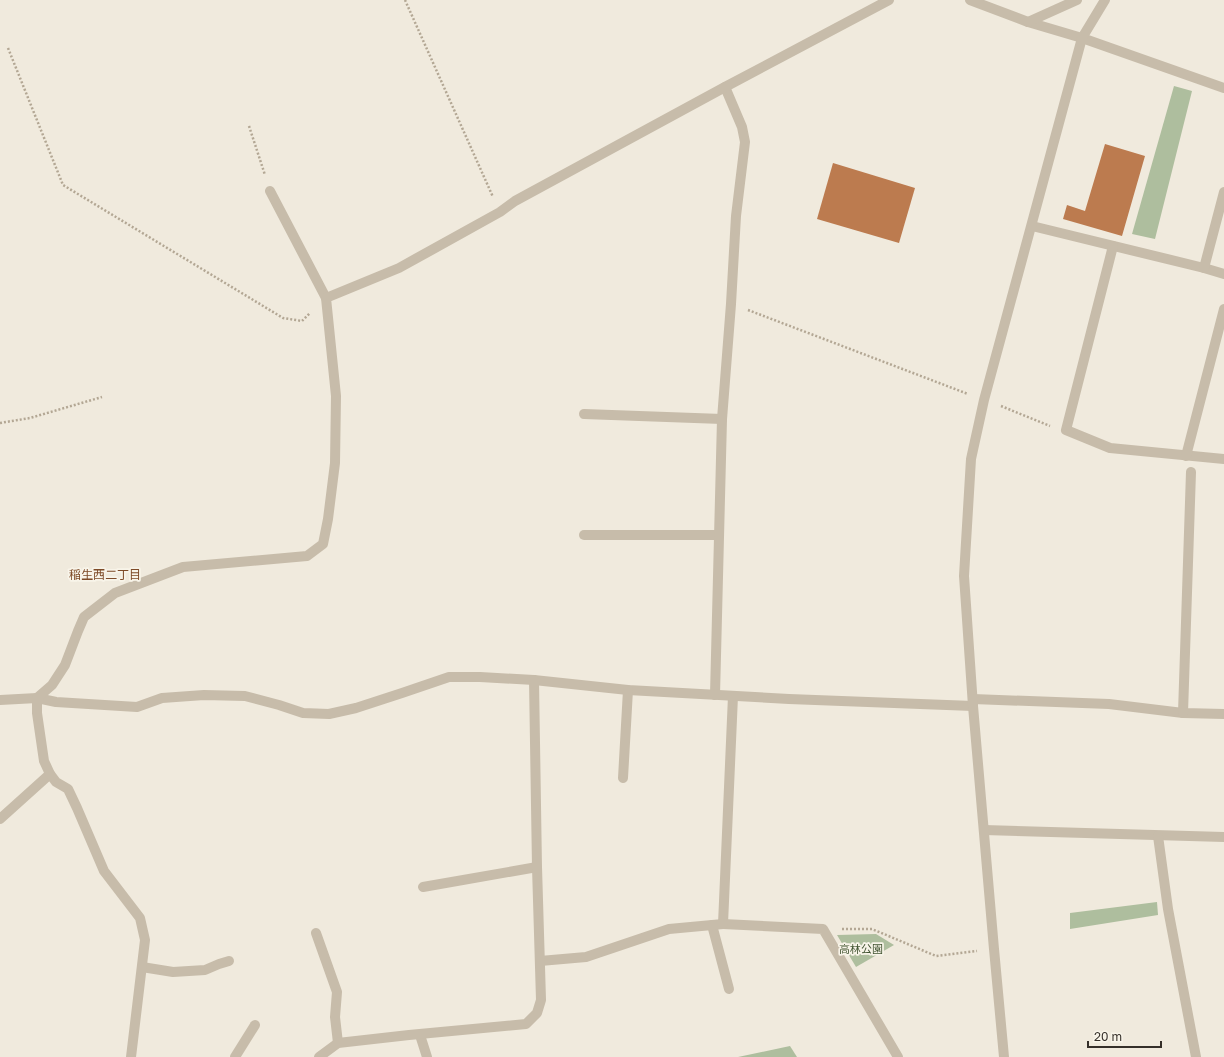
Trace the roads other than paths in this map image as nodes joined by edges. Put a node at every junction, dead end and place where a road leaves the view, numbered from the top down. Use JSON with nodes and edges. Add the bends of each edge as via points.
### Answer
{"nodes":[{"id":1,"x":889,"y":0,"type":"edge"},
{"id":2,"x":970,"y":0,"type":"edge"},
{"id":3,"x":1077,"y":0,"type":"edge"},
{"id":4,"x":1105,"y":0,"type":"edge"},
{"id":5,"x":1028,"y":22,"type":"junction"},
{"id":6,"x":1082,"y":38,"type":"junction"},
{"id":7,"x":725,"y":87,"type":"junction"},
{"id":8,"x":1224,"y":88,"type":"edge"},
{"id":9,"x":270,"y":190,"type":"road end"},
{"id":10,"x":1224,"y":192,"type":"edge"},
{"id":11,"x":1032,"y":226,"type":"junction"},
{"id":12,"x":1113,"y":246,"type":"junction"},
{"id":13,"x":1204,"y":268,"type":"junction"},
{"id":14,"x":1224,"y":274,"type":"edge"},
{"id":15,"x":326,"y":298,"type":"junction"},
{"id":16,"x":1224,"y":309,"type":"edge"},
{"id":17,"x":584,"y":414,"type":"dead end"},
{"id":18,"x":722,"y":419,"type":"junction"},
{"id":19,"x":1186,"y":456,"type":"junction"},
{"id":20,"x":1224,"y":459,"type":"edge"},
{"id":21,"x":1191,"y":472,"type":"dead end"},
{"id":22,"x":584,"y":535,"type":"dead end"},
{"id":23,"x":719,"y":535,"type":"junction"},
{"id":24,"x":534,"y":680,"type":"junction"},
{"id":25,"x":628,"y":690,"type":"junction"},
{"id":26,"x":714,"y":695,"type":"junction"},
{"id":27,"x":733,"y":696,"type":"junction"},
{"id":28,"x":37,"y":698,"type":"junction"},
{"id":29,"x":0,"y":700,"type":"edge"},
{"id":30,"x":973,"y":702,"type":"junction"},
{"id":31,"x":1183,"y":713,"type":"junction"},
{"id":32,"x":1224,"y":714,"type":"edge"},
{"id":33,"x":50,"y":774,"type":"junction"},
{"id":34,"x":623,"y":778,"type":"dead end"},
{"id":35,"x":0,"y":819,"type":"edge"},
{"id":36,"x":984,"y":830,"type":"junction"},
{"id":37,"x":1158,"y":836,"type":"junction"},
{"id":38,"x":1224,"y":838,"type":"edge"},
{"id":39,"x":537,"y":867,"type":"junction"},
{"id":40,"x":423,"y":887,"type":"dead end"},
{"id":41,"x":723,"y":924,"type":"junction"},
{"id":42,"x":712,"y":926,"type":"junction"},
{"id":43,"x":316,"y":933,"type":"dead end"},
{"id":44,"x":540,"y":961,"type":"junction"},
{"id":45,"x":229,"y":962,"type":"dead end"},
{"id":46,"x":142,"y":967,"type":"junction"},
{"id":47,"x":728,"y":989,"type":"dead end"},
{"id":48,"x":256,"y":1025,"type":"dead end"},
{"id":49,"x":420,"y":1035,"type":"junction"},
{"id":50,"x":338,"y":1043,"type":"junction"},
{"id":51,"x":131,"y":1057,"type":"edge"},
{"id":52,"x":235,"y":1057,"type":"edge"},
{"id":53,"x":319,"y":1057,"type":"edge"},
{"id":54,"x":428,"y":1057,"type":"edge"},
{"id":55,"x":898,"y":1057,"type":"edge"},
{"id":56,"x":1004,"y":1057,"type":"edge"},
{"id":57,"x":1196,"y":1057,"type":"edge"}],
"edges":[{"from":1,"to":7,"type":"street"},
{"from":2,"to":5,"type":"street"},
{"from":3,"to":5,"type":"street"},
{"from":4,"to":6,"type":"street"},
{"from":5,"to":6,"type":"street"},
{"from":6,"to":8,"type":"street"},
{"from":6,"to":11,"type":"street"},
{"from":7,"to":15,"type":"street","via":[[515,201],[500,212],[399,268]]},
{"from":7,"to":18,"type":"street","via":[[742,127],[745,142],[736,216]]},
{"from":9,"to":15,"type":"street"},
{"from":10,"to":13,"type":"street"},
{"from":11,"to":12,"type":"street"},
{"from":11,"to":30,"type":"street","via":[[984,400],[971,460],[964,576]]},
{"from":12,"to":13,"type":"street"},
{"from":12,"to":19,"type":"street","via":[[1066,430],[1110,448]]},
{"from":13,"to":14,"type":"street"},
{"from":15,"to":28,"type":"street","via":[[336,396],[335,463],[323,544],[307,556],[183,567],[116,593],[84,618],[65,665],[52,685]]},
{"from":16,"to":19,"type":"street"},
{"from":17,"to":18,"type":"street"},
{"from":18,"to":23,"type":"street"},
{"from":19,"to":20,"type":"street"},
{"from":21,"to":31,"type":"street"},
{"from":22,"to":23,"type":"street"},
{"from":23,"to":26,"type":"street"},
{"from":24,"to":25,"type":"street"},
{"from":24,"to":28,"type":"street","via":[[449,677],[402,694],[329,714],[303,713],[245,696],[162,698],[138,707],[56,702]]},
{"from":24,"to":39,"type":"street"},
{"from":25,"to":26,"type":"street"},
{"from":25,"to":34,"type":"street"},
{"from":26,"to":27,"type":"street"},
{"from":27,"to":30,"type":"street","via":[[877,703]]},
{"from":27,"to":41,"type":"street"},
{"from":28,"to":29,"type":"street"},
{"from":28,"to":33,"type":"street","via":[[44,761]]},
{"from":30,"to":31,"type":"street","via":[[1109,704]]},
{"from":30,"to":36,"type":"street"},
{"from":31,"to":32,"type":"street"},
{"from":33,"to":35,"type":"street"},
{"from":33,"to":46,"type":"street","via":[[56,782],[68,789],[104,871],[140,918],[145,940]]},
{"from":36,"to":37,"type":"street"},
{"from":36,"to":56,"type":"street"},
{"from":37,"to":38,"type":"street"},
{"from":37,"to":57,"type":"street","via":[[1168,909]]},
{"from":39,"to":40,"type":"street"},
{"from":39,"to":44,"type":"street"},
{"from":41,"to":42,"type":"street"},
{"from":41,"to":55,"type":"street","via":[[823,928]]},
{"from":42,"to":44,"type":"street","via":[[669,929],[586,957]]},
{"from":42,"to":47,"type":"street"},
{"from":43,"to":50,"type":"street","via":[[337,992],[335,1017]]},
{"from":44,"to":49,"type":"street","via":[[541,1000],[537,1013],[526,1024]]},
{"from":45,"to":46,"type":"street","via":[[205,970],[173,972]]},
{"from":46,"to":51,"type":"street"},
{"from":48,"to":52,"type":"street"},
{"from":49,"to":50,"type":"street"},
{"from":49,"to":54,"type":"street"},
{"from":50,"to":53,"type":"street"}]}
